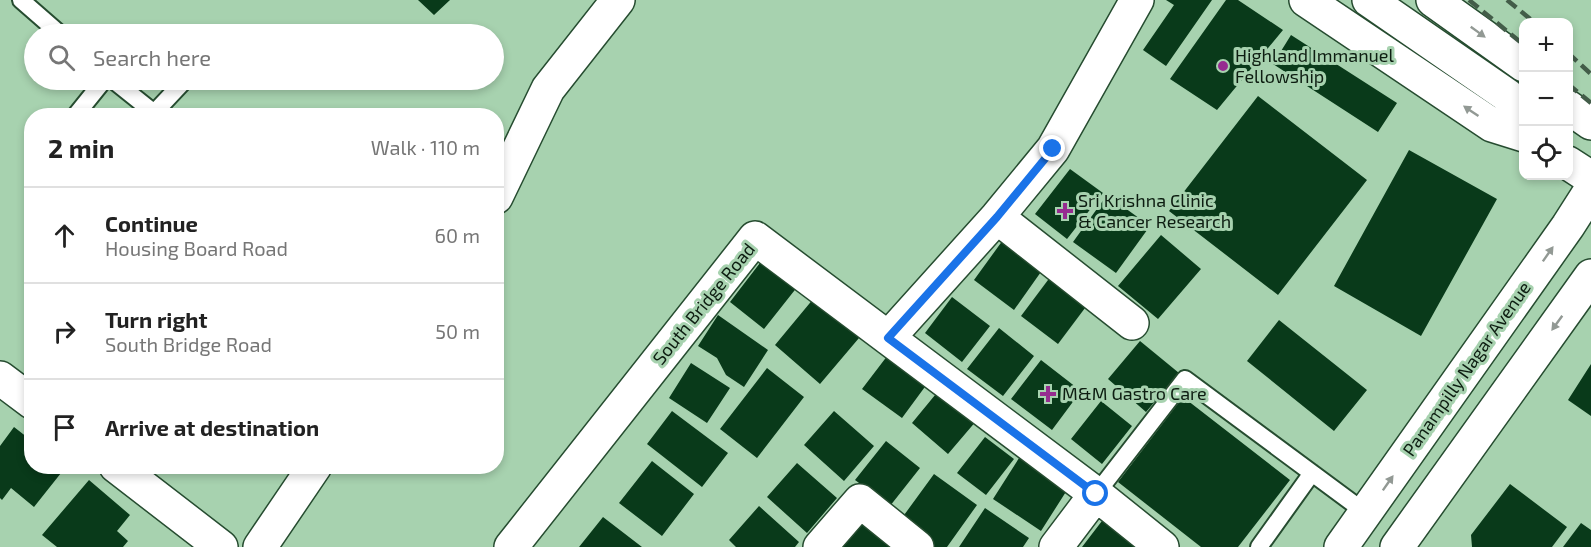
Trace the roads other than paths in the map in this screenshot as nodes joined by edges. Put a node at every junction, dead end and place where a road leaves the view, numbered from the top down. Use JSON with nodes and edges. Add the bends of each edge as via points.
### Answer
{"nodes":[{"id":1,"x":21,"y":0,"type":"edge"},
{"id":2,"x":618,"y":0,"type":"edge"},
{"id":3,"x":1137,"y":0,"type":"edge"},
{"id":4,"x":1306,"y":0,"type":"edge"},
{"id":5,"x":1433,"y":0,"type":"edge"},
{"id":6,"x":1380,"y":8,"type":"edge"},
{"id":7,"x":49,"y":24,"type":"edge"},
{"id":8,"x":1519,"y":61,"type":"edge"},
{"id":9,"x":96,"y":90,"type":"edge"},
{"id":10,"x":126,"y":90,"type":"edge"},
{"id":11,"x":176,"y":90,"type":"edge"},
{"id":12,"x":1516,"y":96,"type":"edge"},
{"id":13,"x":81,"y":108,"type":"edge"},
{"id":14,"x":148,"y":108,"type":"edge"},
{"id":15,"x":161,"y":108,"type":"edge"},
{"id":16,"x":1573,"y":110,"type":"edge"},
{"id":17,"x":1591,"y":123,"type":"edge"},
{"id":18,"x":1523,"y":126,"type":"edge"},
{"id":19,"x":1519,"y":134,"type":"edge"},
{"id":20,"x":1573,"y":166,"type":"edge"},
{"id":21,"x":1591,"y":178,"type":"edge"},
{"id":22,"x":504,"y":180,"type":"edge"},
{"id":23,"x":1591,"y":190,"type":"edge"},
{"id":24,"x":997,"y":217,"type":"junction"},
{"id":25,"x":1591,"y":276,"type":"edge"},
{"id":26,"x":1132,"y":323,"type":"dead end"},
{"id":27,"x":888,"y":338,"type":"junction"},
{"id":28,"x":0,"y":378,"type":"edge"},
{"id":29,"x":24,"y":396,"type":"edge"},
{"id":30,"x":1312,"y":473,"type":"junction"},
{"id":31,"x":126,"y":474,"type":"edge"},
{"id":32,"x":310,"y":474,"type":"edge"},
{"id":33,"x":1096,"y":494,"type":"junction"},
{"id":34,"x":1360,"y":534,"type":"edge"},
{"id":35,"x":221,"y":547,"type":"edge"},
{"id":36,"x":260,"y":547,"type":"edge"},
{"id":37,"x":511,"y":547,"type":"edge"},
{"id":38,"x":820,"y":547,"type":"edge"},
{"id":39,"x":917,"y":547,"type":"edge"},
{"id":40,"x":1056,"y":547,"type":"edge"},
{"id":41,"x":1162,"y":547,"type":"edge"},
{"id":42,"x":1259,"y":547,"type":"edge"},
{"id":43,"x":1397,"y":547,"type":"edge"}],
"edges":[{"from":1,"to":7,"type":"lane"},
{"from":2,"to":22,"type":"street","via":[[548,89]]},
{"from":3,"to":24,"type":"street","via":[[1053,149]]},
{"from":19,"to":4,"type":"street","one_way":true,"via":[[1492,126]]},
{"from":5,"to":8,"type":"street","one_way":true},
{"from":6,"to":12,"type":"street"},
{"from":9,"to":13,"type":"lane"},
{"from":10,"to":14,"type":"lane"},
{"from":11,"to":15,"type":"lane"},
{"from":12,"to":18,"type":"street"},
{"from":16,"to":17,"type":"street"},
{"from":20,"to":21,"type":"street"},
{"from":34,"to":23,"type":"street","name":"Panampilly Nagar Avenue","one_way":true},
{"from":24,"to":26,"type":"street"},
{"from":24,"to":27,"type":"street"},
{"from":25,"to":43,"type":"street","one_way":true},
{"from":27,"to":33,"type":"street"},
{"from":27,"to":37,"type":"street","name":"South Bridge Road","via":[[755,238]]},
{"from":28,"to":29,"type":"street"},
{"from":30,"to":33,"type":"lane","via":[[1185,379]]},
{"from":30,"to":34,"type":"lane"},
{"from":30,"to":42,"type":"lane"},
{"from":31,"to":35,"type":"street"},
{"from":32,"to":36,"type":"street"},
{"from":33,"to":40,"type":"street"},
{"from":33,"to":41,"type":"street"},
{"from":38,"to":39,"type":"street","via":[[860,501]]}]}
